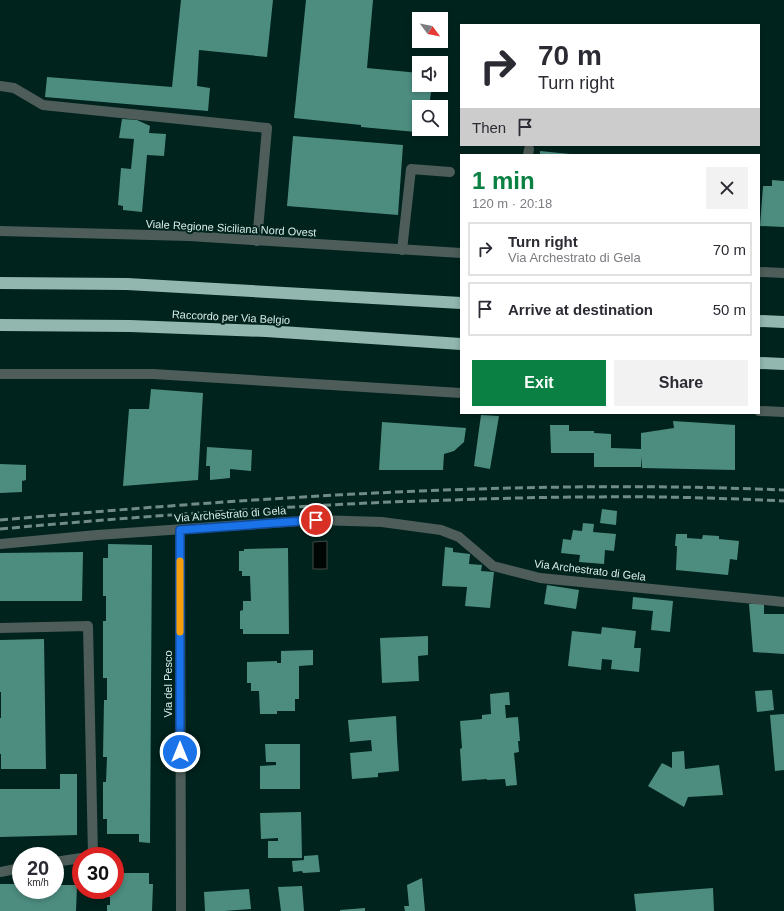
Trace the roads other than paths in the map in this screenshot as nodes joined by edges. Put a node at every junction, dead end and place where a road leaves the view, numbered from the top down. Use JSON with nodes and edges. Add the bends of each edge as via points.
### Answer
{"nodes":[{"id":1,"x":0,"y":86,"type":"edge"},
{"id":2,"x":450,"y":172,"type":"dead end"},
{"id":3,"x":0,"y":231,"type":"edge"},
{"id":4,"x":257,"y":240,"type":"junction"},
{"id":5,"x":402,"y":250,"type":"junction"},
{"id":6,"x":460,"y":253,"type":"edge"},
{"id":7,"x":760,"y":272,"type":"edge"},
{"id":8,"x":784,"y":273,"type":"edge"},
{"id":9,"x":0,"y":283,"type":"edge"},
{"id":10,"x":460,"y":303,"type":"edge"},
{"id":11,"x":760,"y":321,"type":"edge"},
{"id":12,"x":784,"y":322,"type":"edge"},
{"id":13,"x":0,"y":325,"type":"edge"},
{"id":14,"x":460,"y":344,"type":"edge"},
{"id":15,"x":760,"y":363,"type":"edge"},
{"id":16,"x":784,"y":364,"type":"edge"},
{"id":17,"x":0,"y":374,"type":"edge"},
{"id":18,"x":460,"y":393,"type":"edge"},
{"id":19,"x":760,"y":411,"type":"edge"},
{"id":20,"x":784,"y":412,"type":"edge"},
{"id":21,"x":180,"y":530,"type":"junction"},
{"id":22,"x":0,"y":544,"type":"edge"},
{"id":23,"x":784,"y":602,"type":"edge"},
{"id":24,"x":0,"y":628,"type":"edge"},
{"id":25,"x":93,"y":847,"type":"edge"},
{"id":26,"x":12,"y":870,"type":"edge"},
{"id":27,"x":0,"y":872,"type":"edge"},
{"id":28,"x":181,"y":911,"type":"edge"}],
"edges":[{"from":1,"to":4,"type":"street","via":[[14,88],[43,105],[267,128]]},
{"from":2,"to":5,"type":"street","via":[[411,169]]},
{"from":3,"to":4,"type":"street","name":"Viale Regione Siciliana Nord Ovest"},
{"from":4,"to":5,"type":"street","name":"Viale Regione Siciliana Nord Ovest"},
{"from":5,"to":6,"type":"street","name":"Viale Regione Siciliana Nord Ovest"},
{"from":7,"to":8,"type":"street"},
{"from":9,"to":10,"type":"highway","via":[[127,284]]},
{"from":11,"to":12,"type":"highway"},
{"from":13,"to":14,"type":"highway","name":"Raccordo per Via Belgio","via":[[266,331]]},
{"from":15,"to":16,"type":"highway"},
{"from":17,"to":18,"type":"street","via":[[153,374]]},
{"from":19,"to":20,"type":"street"},
{"from":21,"to":22,"type":"street","name":"Via Archestrato di Gela"},
{"from":21,"to":23,"type":"street","name":"Via Archestrato di Gela","via":[[316,520],[382,522],[441,530],[459,537],[493,566],[540,578]]},
{"from":21,"to":28,"type":"street","name":"Via del Pesco"},
{"from":24,"to":25,"type":"street","via":[[88,626]]},
{"from":26,"to":27,"type":"street"}]}
